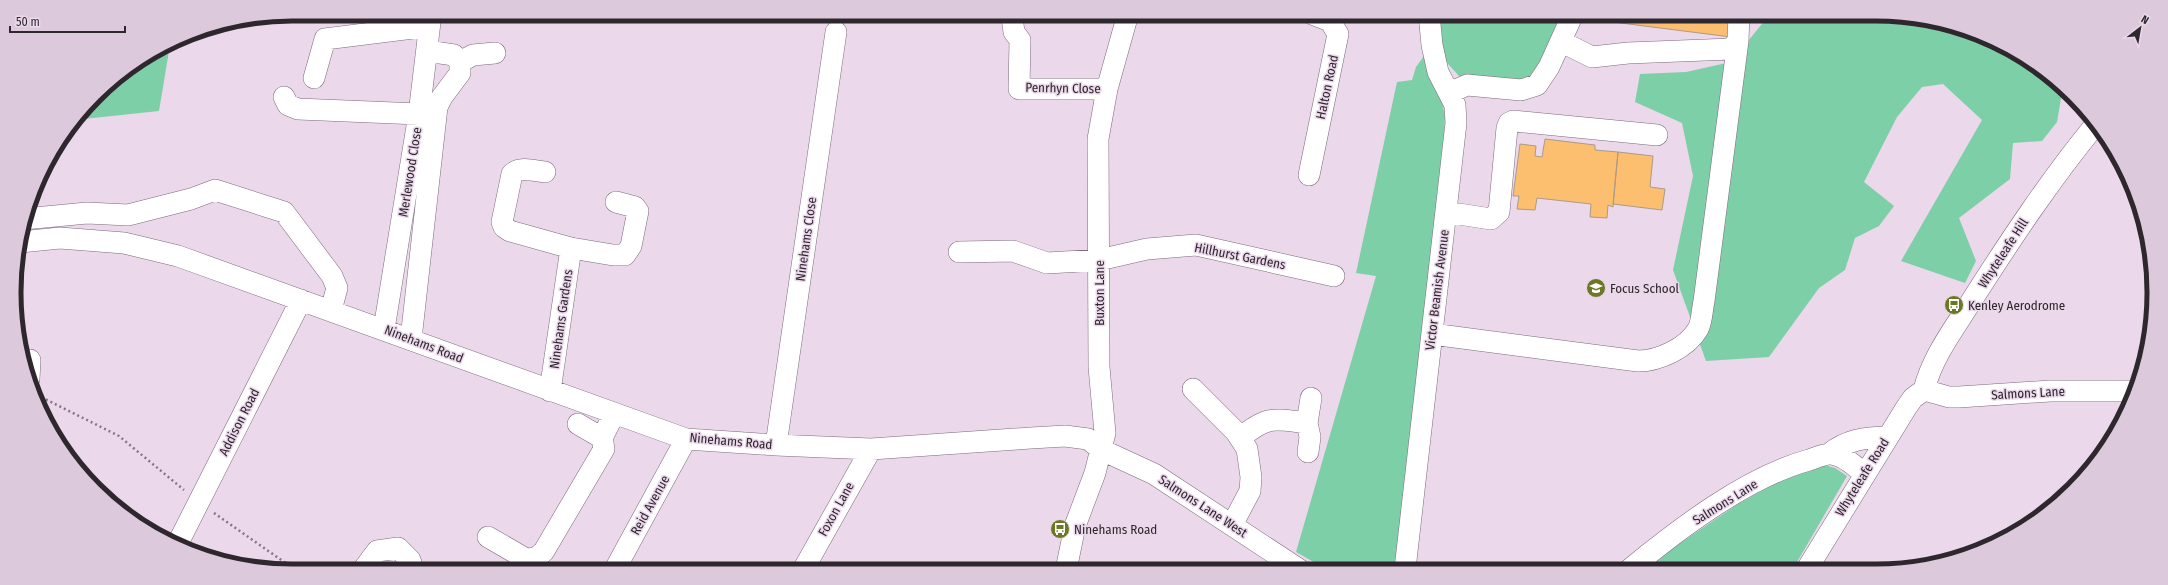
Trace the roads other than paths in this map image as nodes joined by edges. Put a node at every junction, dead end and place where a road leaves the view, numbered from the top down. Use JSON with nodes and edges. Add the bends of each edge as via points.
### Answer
{"nodes":[{"id":1,"x":424,"y":21,"type":"edge"},
{"id":2,"x":430,"y":21,"type":"edge"},
{"id":3,"x":1013,"y":21,"type":"edge"},
{"id":4,"x":1126,"y":21,"type":"edge"},
{"id":5,"x":1328,"y":21,"type":"edge"},
{"id":6,"x":1430,"y":21,"type":"edge"},
{"id":7,"x":1570,"y":21,"type":"edge"},
{"id":8,"x":1739,"y":21,"type":"edge"},
{"id":9,"x":836,"y":32,"type":"dead end"},
{"id":10,"x":1738,"y":41,"type":"junction"},
{"id":11,"x":1562,"y":42,"type":"junction"},
{"id":12,"x":427,"y":51,"type":"junction"},
{"id":13,"x":495,"y":54,"type":"dead end"},
{"id":14,"x":460,"y":62,"type":"junction"},
{"id":15,"x":314,"y":78,"type":"dead end"},
{"id":16,"x":1107,"y":89,"type":"junction"},
{"id":17,"x":1449,"y":93,"type":"junction"},
{"id":18,"x":284,"y":97,"type":"dead end"},
{"id":19,"x":419,"y":114,"type":"junction"},
{"id":20,"x":2092,"y":129,"type":"edge"},
{"id":21,"x":1657,"y":135,"type":"dead end"},
{"id":22,"x":545,"y":172,"type":"dead end"},
{"id":23,"x":1309,"y":175,"type":"dead end"},
{"id":24,"x":616,"y":202,"type":"dead end"},
{"id":25,"x":1446,"y":212,"type":"junction"},
{"id":26,"x":31,"y":219,"type":"edge"},
{"id":27,"x":26,"y":241,"type":"edge"},
{"id":28,"x":571,"y":248,"type":"junction"},
{"id":29,"x":959,"y":252,"type":"dead end"},
{"id":30,"x":1099,"y":260,"type":"junction"},
{"id":31,"x":1334,"y":276,"type":"dead end"},
{"id":32,"x":301,"y":300,"type":"junction"},
{"id":33,"x":331,"y":310,"type":"junction"},
{"id":34,"x":384,"y":329,"type":"junction"},
{"id":35,"x":1432,"y":334,"type":"junction"},
{"id":36,"x":411,"y":339,"type":"junction"},
{"id":37,"x":1193,"y":389,"type":"dead end"},
{"id":38,"x":1924,"y":390,"type":"junction"},
{"id":39,"x":550,"y":391,"type":"junction"},
{"id":40,"x":2128,"y":391,"type":"edge"},
{"id":41,"x":1312,"y":398,"type":"dead end"},
{"id":42,"x":614,"y":414,"type":"junction"},
{"id":43,"x":1307,"y":423,"type":"junction"},
{"id":44,"x":578,"y":424,"type":"dead end"},
{"id":45,"x":1887,"y":437,"type":"junction"},
{"id":46,"x":602,"y":438,"type":"junction"},
{"id":47,"x":1240,"y":438,"type":"junction"},
{"id":48,"x":686,"y":439,"type":"junction"},
{"id":49,"x":776,"y":445,"type":"junction"},
{"id":50,"x":871,"y":448,"type":"junction"},
{"id":51,"x":1102,"y":450,"type":"junction"},
{"id":52,"x":1308,"y":452,"type":"dead end"},
{"id":53,"x":1829,"y":454,"type":"junction"},
{"id":54,"x":1864,"y":473,"type":"junction"},
{"id":55,"x":1232,"y":525,"type":"junction"},
{"id":56,"x":488,"y":537,"type":"dead end"},
{"id":57,"x":180,"y":539,"type":"edge"},
{"id":58,"x":367,"y":564,"type":"edge"},
{"id":59,"x":411,"y":564,"type":"edge"},
{"id":60,"x":617,"y":564,"type":"edge"},
{"id":61,"x":806,"y":564,"type":"edge"},
{"id":62,"x":1067,"y":564,"type":"edge"},
{"id":63,"x":1291,"y":564,"type":"edge"},
{"id":64,"x":1406,"y":564,"type":"edge"},
{"id":65,"x":1636,"y":564,"type":"edge"},
{"id":66,"x":1810,"y":564,"type":"edge"}],
"edges":[{"from":1,"to":15,"type":"street","via":[[325,39]]},
{"from":2,"to":12,"type":"street","name":"Merlewood Close"},
{"from":3,"to":16,"type":"street","name":"Penrhyn Close","via":[[1014,32],[1020,40],[1020,89]]},
{"from":4,"to":16,"type":"street","name":"Buxton Lane"},
{"from":5,"to":23,"type":"street","name":"Halton Road","via":[[1338,34]]},
{"from":6,"to":17,"type":"street","name":"Victor Beamish Avenue","via":[[1438,72]]},
{"from":7,"to":11,"type":"street"},
{"from":8,"to":10,"type":"street"},
{"from":9,"to":49,"type":"street","name":"Ninehams Close"},
{"from":10,"to":11,"type":"street","via":[[1730,49],[1592,57]]},
{"from":10,"to":35,"type":"street","via":[[1704,302],[1698,329],[1685,343],[1671,353],[1644,361]]},
{"from":11,"to":17,"type":"street","via":[[1537,85],[1521,90],[1467,85]]},
{"from":12,"to":14,"type":"street","via":[[454,55]]},
{"from":12,"to":19,"type":"street","name":"Merlewood Close"},
{"from":13,"to":14,"type":"street","via":[[473,55]]},
{"from":14,"to":36,"type":"street","via":[[460,73],[437,107]]},
{"from":16,"to":30,"type":"street","name":"Buxton Lane","via":[[1098,140]]},
{"from":17,"to":25,"type":"street","name":"Victor Beamish Avenue","via":[[1455,105],[1456,123]]},
{"from":18,"to":19,"type":"street","via":[[288,105],[298,109]]},
{"from":19,"to":34,"type":"street","name":"Merlewood Close"},
{"from":20,"to":38,"type":"street","name":"Whyteleafe Hill","via":[[2020,226],[1946,342],[1928,373]]},
{"from":21,"to":25,"type":"street","via":[[1513,120],[1507,128],[1499,212],[1491,219]]},
{"from":22,"to":28,"type":"street","via":[[521,170],[512,174],[502,222],[510,231]]},
{"from":24,"to":28,"type":"street","via":[[635,207],[638,211],[631,246],[625,255]]},
{"from":25,"to":35,"type":"street","name":"Victor Beamish Avenue"},
{"from":26,"to":33,"type":"street","via":[[87,213],[128,215],[215,190],[284,212],[332,276],[337,288]]},
{"from":27,"to":32,"type":"street","name":"Ninehams Road","via":[[60,238],[124,243],[178,256]]},
{"from":28,"to":39,"type":"street","name":"Ninehams Gardens"},
{"from":29,"to":30,"type":"street","name":"Hillhurst Gardens","via":[[1013,252],[1047,263]]},
{"from":30,"to":31,"type":"street","name":"Hillhurst Gardens","via":[[1147,250],[1196,245]]},
{"from":30,"to":51,"type":"street","name":"Buxton Lane","via":[[1099,367],[1106,433]]},
{"from":32,"to":33,"type":"street","name":"Ninehams Road"},
{"from":32,"to":57,"type":"street","name":"Addison Road"},
{"from":33,"to":34,"type":"street","name":"Ninehams Road"},
{"from":34,"to":36,"type":"street","name":"Ninehams Road"},
{"from":35,"to":64,"type":"street","name":"Victor Beamish Avenue"},
{"from":36,"to":39,"type":"street","name":"Ninehams Road"},
{"from":37,"to":47,"type":"street"},
{"from":38,"to":40,"type":"street","name":"Salmons Lane","via":[[1949,397],[2050,391]]},
{"from":38,"to":45,"type":"street","name":"Whyteleafe Road","via":[[1913,398]]},
{"from":39,"to":42,"type":"street","name":"Ninehams Road"},
{"from":41,"to":43,"type":"street"},
{"from":42,"to":46,"type":"street"},
{"from":42,"to":48,"type":"street","name":"Ninehams Road"},
{"from":43,"to":47,"type":"street","via":[[1262,421]]},
{"from":43,"to":52,"type":"street","via":[[1310,436]]},
{"from":44,"to":46,"type":"street"},
{"from":45,"to":53,"type":"street","name":"Salmons Lane","via":[[1872,437],[1841,444]]},
{"from":45,"to":54,"type":"street","name":"Whyteleafe Road"},
{"from":46,"to":56,"type":"street","via":[[604,449],[539,556],[526,559]]},
{"from":47,"to":55,"type":"street","via":[[1247,449],[1250,491]]},
{"from":48,"to":49,"type":"street","name":"Ninehams Road"},
{"from":48,"to":60,"type":"street","name":"Reid Avenue"},
{"from":49,"to":50,"type":"street","name":"Ninehams Road"},
{"from":50,"to":51,"type":"street","name":"Ninehams Road","via":[[1065,436],[1088,440]]},
{"from":50,"to":61,"type":"street","name":"Foxon Lane"},
{"from":51,"to":55,"type":"street","name":"Salmons Lane West","via":[[1154,474]]},
{"from":51,"to":62,"type":"street","name":"Buxton Lane","via":[[1075,526]]},
{"from":53,"to":54,"type":"street","via":[[1840,456]]},
{"from":53,"to":65,"type":"street","name":"Salmons Lane","via":[[1786,466],[1744,489],[1691,522]]},
{"from":54,"to":66,"type":"street","name":"Whyteleafe Road"},
{"from":55,"to":63,"type":"street","name":"Salmons Lane West"},
{"from":58,"to":59,"type":"street","via":[[377,551],[398,548]]}]}
